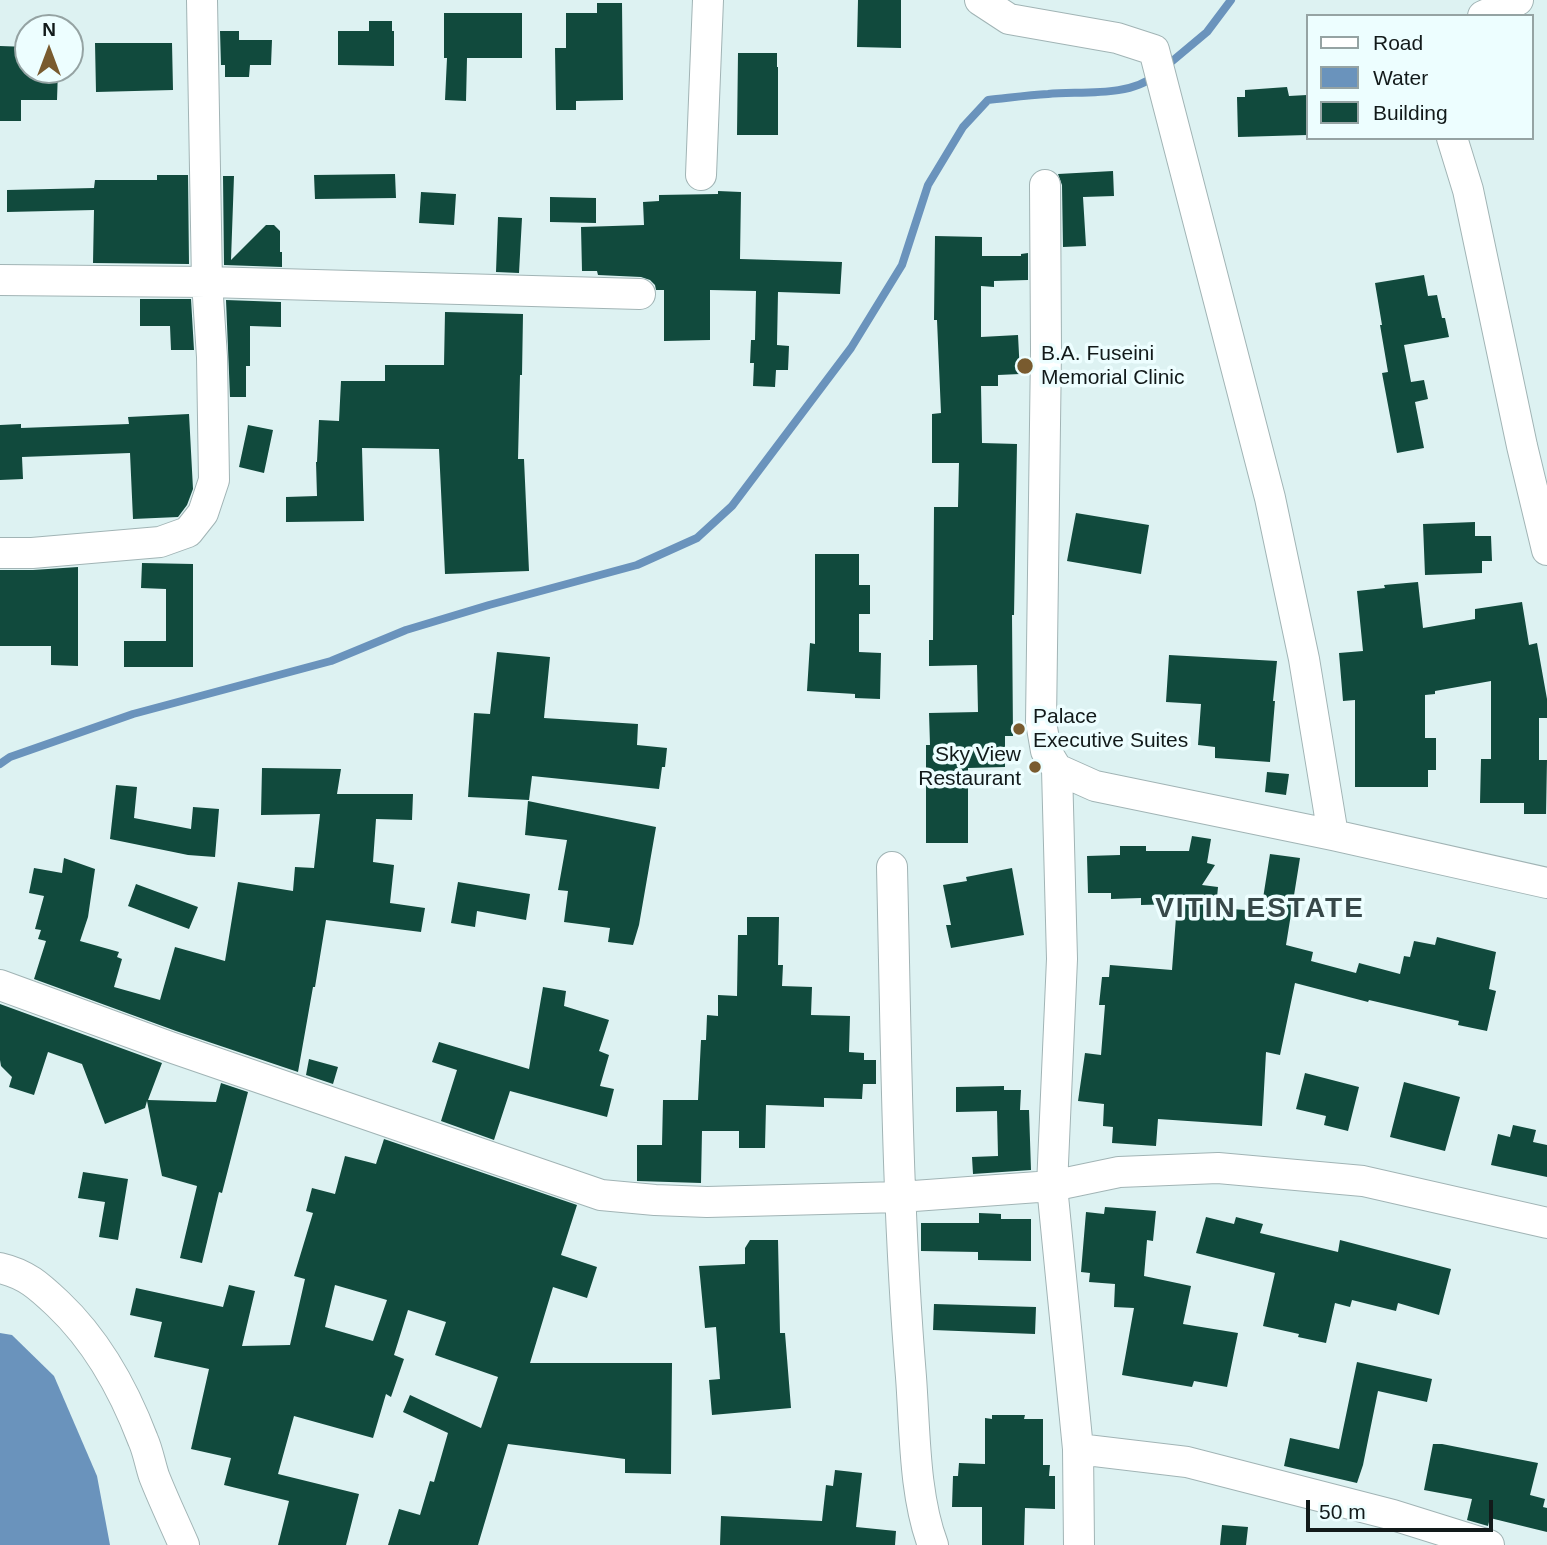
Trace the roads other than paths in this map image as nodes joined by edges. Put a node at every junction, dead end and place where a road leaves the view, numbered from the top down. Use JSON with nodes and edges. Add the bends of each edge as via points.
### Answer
{"nodes":[{"id":1,"x":202,"y":0,"type":"edge"},
{"id":2,"x":708,"y":0,"type":"edge"},
{"id":3,"x":980,"y":0,"type":"edge"},
{"id":4,"x":1518,"y":0,"type":"edge"},
{"id":5,"x":1487,"y":14,"type":"edge"},
{"id":6,"x":1453,"y":140,"type":"edge"},
{"id":7,"x":701,"y":175,"type":"dead end"},
{"id":8,"x":1045,"y":186,"type":"dead end"},
{"id":9,"x":0,"y":280,"type":"edge"},
{"id":10,"x":207,"y":282,"type":"junction"},
{"id":11,"x":640,"y":294,"type":"dead end"},
{"id":12,"x":1547,"y":550,"type":"edge"},
{"id":13,"x":0,"y":553,"type":"edge"},
{"id":14,"x":1058,"y":769,"type":"junction"},
{"id":15,"x":1333,"y":835,"type":"junction"},
{"id":16,"x":892,"y":867,"type":"dead end"},
{"id":17,"x":1547,"y":883,"type":"edge"},
{"id":18,"x":0,"y":985,"type":"edge"},
{"id":19,"x":1052,"y":1186,"type":"junction"},
{"id":20,"x":900,"y":1197,"type":"junction"},
{"id":21,"x":1547,"y":1223,"type":"edge"},
{"id":22,"x":0,"y":1268,"type":"edge"},
{"id":23,"x":1078,"y":1449,"type":"junction"},
{"id":24,"x":184,"y":1545,"type":"edge"},
{"id":25,"x":933,"y":1545,"type":"edge"},
{"id":26,"x":1079,"y":1545,"type":"edge"},
{"id":27,"x":1489,"y":1545,"type":"edge"}],
"edges":[{"from":1,"to":10,"type":"street"},
{"from":2,"to":7,"type":"street"},
{"from":3,"to":15,"type":"street","via":[[1009,19],[1117,38],[1154,50],[1270,498],[1304,660]]},
{"from":4,"to":5,"type":"street"},
{"from":6,"to":12,"type":"street","via":[[1468,190]]},
{"from":8,"to":14,"type":"street","via":[[1041,722],[1046,751]]},
{"from":9,"to":10,"type":"street"},
{"from":10,"to":11,"type":"street"},
{"from":10,"to":13,"type":"street","via":[[214,480],[203,513],[188,531],[160,542]]},
{"from":14,"to":15,"type":"street","via":[[1095,786]]},
{"from":14,"to":19,"type":"street","via":[[1062,960]]},
{"from":15,"to":17,"type":"street"},
{"from":16,"to":20,"type":"street"},
{"from":18,"to":20,"type":"street","via":[[601,1195],[707,1202]]},
{"from":19,"to":20,"type":"street"},
{"from":19,"to":21,"type":"street","via":[[1119,1172],[1218,1168],[1363,1181]]},
{"from":19,"to":23,"type":"street"},
{"from":20,"to":25,"type":"street","via":[[919,1481]]},
{"from":22,"to":24,"type":"street","via":[[30,1279],[50,1296],[104,1360],[144,1441]]},
{"from":23,"to":26,"type":"street"},
{"from":23,"to":27,"type":"street","via":[[1187,1462]]}]}
